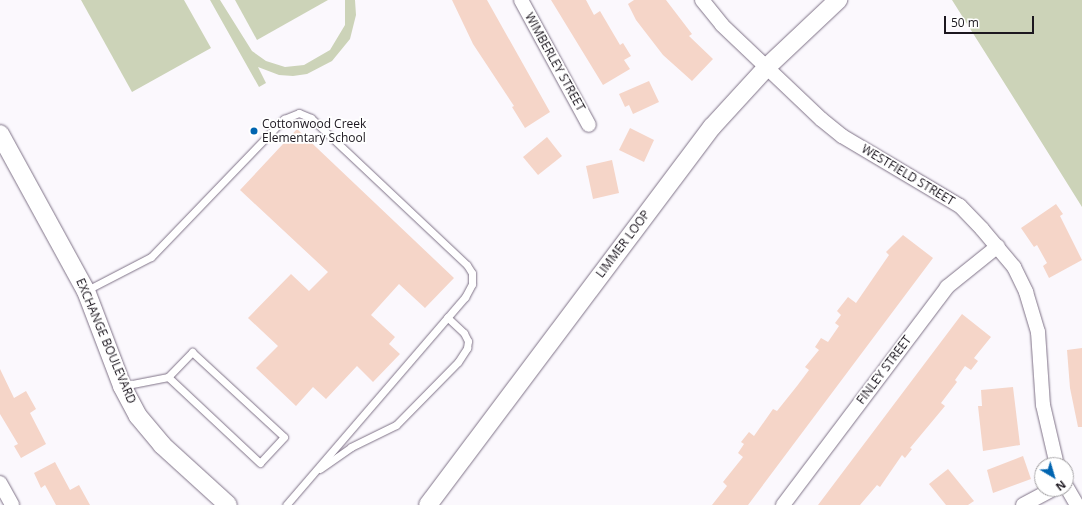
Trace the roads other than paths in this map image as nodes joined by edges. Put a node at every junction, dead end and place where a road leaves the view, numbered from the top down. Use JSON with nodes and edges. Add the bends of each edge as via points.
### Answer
{"nodes":[{"id":1,"x":521,"y":0,"type":"edge"},
{"id":2,"x":702,"y":0,"type":"edge"},
{"id":3,"x":838,"y":0,"type":"edge"},
{"id":4,"x":767,"y":67,"type":"junction"},
{"id":5,"x":589,"y":125,"type":"dead end"},
{"id":6,"x":0,"y":134,"type":"edge"},
{"id":7,"x":998,"y":246,"type":"junction"},
{"id":8,"x":86,"y":291,"type":"junction"},
{"id":9,"x":447,"y":316,"type":"junction"},
{"id":10,"x":168,"y":377,"type":"junction"},
{"id":11,"x":122,"y":386,"type":"junction"},
{"id":12,"x":1055,"y":457,"type":"edge"},
{"id":13,"x":314,"y":472,"type":"junction"},
{"id":14,"x":0,"y":483,"type":"edge"},
{"id":15,"x":1038,"y":497,"type":"edge"},
{"id":16,"x":12,"y":505,"type":"edge"},
{"id":17,"x":228,"y":505,"type":"edge"},
{"id":18,"x":286,"y":505,"type":"edge"},
{"id":19,"x":428,"y":505,"type":"edge"},
{"id":20,"x":783,"y":505,"type":"edge"},
{"id":21,"x":1023,"y":505,"type":"edge"}],
"edges":[{"from":1,"to":5,"type":"street","name":"WIMBERLEY STREET"},
{"from":2,"to":4,"type":"street","name":"WESTFIELD STREET","via":[[722,25]]},
{"from":3,"to":4,"type":"street","name":"LIMMER LOOP"},
{"from":4,"to":7,"type":"street","name":"WESTFIELD STREET","via":[[842,136],[960,206]]},
{"from":4,"to":19,"type":"street","name":"LIMMER LOOP","via":[[712,126]]},
{"from":6,"to":8,"type":"street","name":"EXCHANGE BOULEVARD"},
{"from":7,"to":12,"type":"street","name":"WESTFIELD STREET","via":[[1014,267],[1034,314],[1038,332],[1043,405]]},
{"from":7,"to":20,"type":"street","name":"FINLEY STREET","via":[[947,287]]},
{"from":8,"to":9,"type":"lane","via":[[151,258],[284,119],[299,113],[311,118],[467,265],[472,273],[472,284]]},
{"from":8,"to":11,"type":"street","name":"EXCHANGE BOULEVARD"},
{"from":9,"to":13,"type":"lane"},
{"from":9,"to":13,"type":"lane","via":[[464,333],[468,341],[467,348],[458,362],[396,426],[352,447]]},
{"from":10,"to":10,"type":"lane","via":[[192,352],[284,437],[260,463]]},
{"from":10,"to":11,"type":"lane"},
{"from":11,"to":17,"type":"street","name":"EXCHANGE BOULEVARD","via":[[138,416],[162,445]]},
{"from":13,"to":18,"type":"lane"},
{"from":14,"to":16,"type":"street"},
{"from":15,"to":21,"type":"street"}]}
